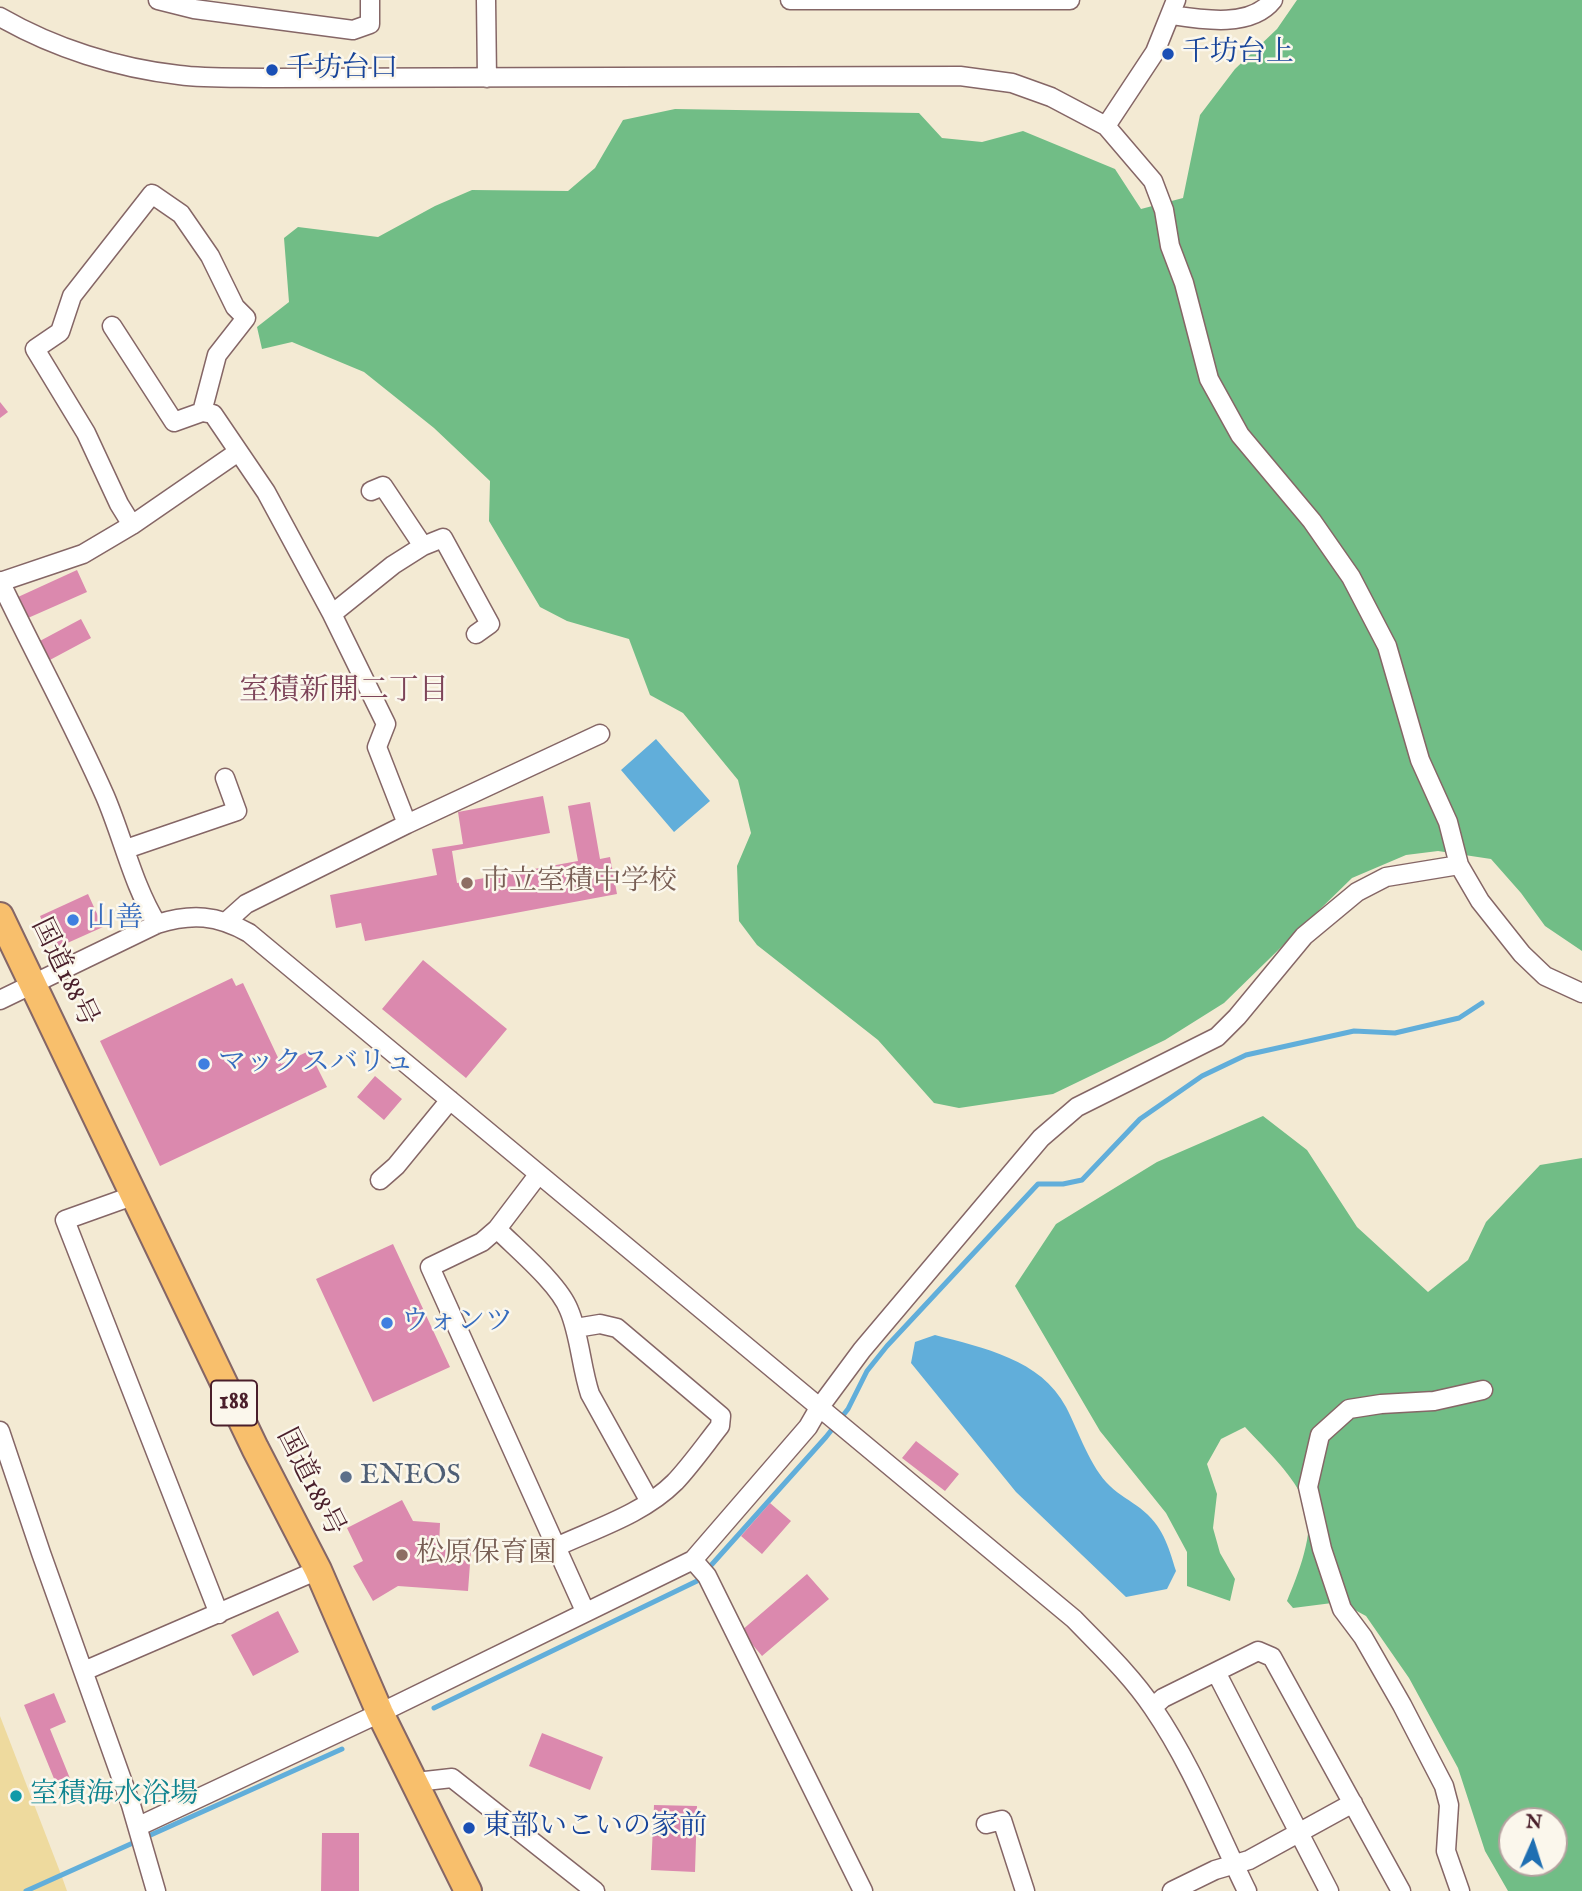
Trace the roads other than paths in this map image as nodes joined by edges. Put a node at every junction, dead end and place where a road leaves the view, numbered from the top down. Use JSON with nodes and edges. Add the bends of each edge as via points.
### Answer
{"nodes":[{"id":1,"x":158,"y":0,"type":"edge"},
{"id":2,"x":370,"y":0,"type":"edge"},
{"id":3,"x":486,"y":0,"type":"edge"},
{"id":4,"x":790,"y":0,"type":"edge"},
{"id":5,"x":875,"y":0,"type":"edge"},
{"id":6,"x":1070,"y":0,"type":"edge"},
{"id":7,"x":1273,"y":0,"type":"edge"},
{"id":8,"x":1173,"y":8,"type":"edge"},
{"id":9,"x":0,"y":17,"type":"edge"},
{"id":10,"x":487,"y":78,"type":"junction"},
{"id":11,"x":1106,"y":126,"type":"junction"},
{"id":12,"x":112,"y":326,"type":"dead end"},
{"id":13,"x":202,"y":412,"type":"junction"},
{"id":14,"x":238,"y":452,"type":"junction"},
{"id":15,"x":371,"y":491,"type":"dead end"},
{"id":16,"x":132,"y":525,"type":"junction"},
{"id":17,"x":423,"y":546,"type":"junction"},
{"id":18,"x":0,"y":582,"type":"edge"},
{"id":19,"x":332,"y":614,"type":"junction"},
{"id":20,"x":476,"y":634,"type":"dead end"},
{"id":21,"x":600,"y":734,"type":"dead end"},
{"id":22,"x":225,"y":778,"type":"dead end"},
{"id":23,"x":407,"y":824,"type":"junction"},
{"id":24,"x":126,"y":849,"type":"junction"},
{"id":25,"x":1460,"y":864,"type":"junction"},
{"id":26,"x":0,"y":916,"type":"edge"},
{"id":27,"x":227,"y":921,"type":"junction"},
{"id":28,"x":157,"y":924,"type":"junction"},
{"id":29,"x":34,"y":984,"type":"junction"},
{"id":30,"x":1582,"y":993,"type":"edge"},
{"id":31,"x":0,"y":1000,"type":"edge"},
{"id":32,"x":450,"y":1100,"type":"junction"},
{"id":33,"x":538,"y":1175,"type":"junction"},
{"id":34,"x":380,"y":1180,"type":"dead end"},
{"id":35,"x":135,"y":1195,"type":"junction"},
{"id":36,"x":497,"y":1229,"type":"junction"},
{"id":37,"x":576,"y":1328,"type":"junction"},
{"id":38,"x":1483,"y":1390,"type":"dead end"},
{"id":39,"x":819,"y":1408,"type":"junction"},
{"id":40,"x":0,"y":1431,"type":"edge"},
{"id":41,"x":650,"y":1502,"type":"junction"},
{"id":42,"x":556,"y":1547,"type":"junction"},
{"id":43,"x":693,"y":1560,"type":"junction"},
{"id":44,"x":318,"y":1570,"type":"junction"},
{"id":45,"x":584,"y":1611,"type":"junction"},
{"id":46,"x":219,"y":1614,"type":"junction"},
{"id":47,"x":84,"y":1671,"type":"junction"},
{"id":48,"x":1216,"y":1672,"type":"junction"},
{"id":49,"x":1153,"y":1707,"type":"junction"},
{"id":50,"x":380,"y":1713,"type":"junction"},
{"id":51,"x":416,"y":1782,"type":"junction"},
{"id":52,"x":1353,"y":1803,"type":"junction"},
{"id":53,"x":986,"y":1824,"type":"dead end"},
{"id":54,"x":139,"y":1826,"type":"junction"},
{"id":55,"x":1299,"y":1834,"type":"junction"},
{"id":56,"x":1234,"y":1864,"type":"junction"},
{"id":57,"x":156,"y":1891,"type":"edge"},
{"id":58,"x":468,"y":1891,"type":"edge"},
{"id":59,"x":595,"y":1891,"type":"edge"},
{"id":60,"x":863,"y":1891,"type":"edge"},
{"id":61,"x":1025,"y":1891,"type":"edge"},
{"id":62,"x":1172,"y":1891,"type":"edge"},
{"id":63,"x":1247,"y":1891,"type":"edge"},
{"id":64,"x":1329,"y":1891,"type":"edge"},
{"id":65,"x":1401,"y":1891,"type":"edge"},
{"id":66,"x":1460,"y":1891,"type":"edge"}],
"edges":[{"from":1,"to":2,"type":"street","via":[[354,30],[370,24]]},
{"from":3,"to":10,"type":"street"},
{"from":4,"to":5,"type":"street"},
{"from":5,"to":6,"type":"street"},
{"from":7,"to":8,"type":"street","via":[[1264,11],[1246,18],[1195,19]]},
{"from":8,"to":11,"type":"street","via":[[1155,52]]},
{"from":9,"to":10,"type":"street","via":[[27,33],[105,61],[181,76]]},
{"from":10,"to":11,"type":"street","via":[[960,76],[1012,83]]},
{"from":11,"to":25,"type":"street","via":[[1153,181],[1209,379],[1240,435],[1312,521],[1351,577],[1387,646],[1420,760],[1448,822]]},
{"from":12,"to":13,"type":"street","via":[[174,422]]},
{"from":13,"to":14,"type":"street","via":[[213,414]]},
{"from":13,"to":16,"type":"street","via":[[217,355],[246,318],[181,214],[152,194],[72,296],[60,331],[35,349],[86,433]]},
{"from":14,"to":16,"type":"street"},
{"from":14,"to":19,"type":"street","via":[[266,492]]},
{"from":15,"to":17,"type":"street","via":[[383,486]]},
{"from":16,"to":18,"type":"street","via":[[83,554]]},
{"from":17,"to":19,"type":"street"},
{"from":17,"to":20,"type":"street","via":[[443,537],[491,624]]},
{"from":18,"to":24,"type":"street","via":[[64,707]]},
{"from":19,"to":23,"type":"street","via":[[386,724],[377,747]]},
{"from":21,"to":23,"type":"street"},
{"from":22,"to":24,"type":"street","via":[[237,811]]},
{"from":23,"to":27,"type":"street","via":[[246,904]]},
{"from":24,"to":28,"type":"street","via":[[146,907]]},
{"from":25,"to":30,"type":"street","via":[[1480,901],[1522,954],[1545,976]]},
{"from":25,"to":39,"type":"street","via":[[1386,877],[1357,892],[1304,936],[1217,1037],[1077,1107],[1041,1138],[862,1350]]},
{"from":26,"to":29,"type":"highway","name":"国道188号","number":"188"},
{"from":27,"to":28,"type":"street","via":[[181,916]]},
{"from":27,"to":32,"type":"street","via":[[249,933]]},
{"from":28,"to":29,"type":"street"},
{"from":29,"to":31,"type":"street"},
{"from":29,"to":35,"type":"highway","name":"国道188号","number":"188"},
{"from":32,"to":33,"type":"street"},
{"from":32,"to":34,"type":"street"},
{"from":33,"to":36,"type":"street"},
{"from":33,"to":39,"type":"street"},
{"from":35,"to":44,"type":"highway","name":"国道188号","number":"188"},
{"from":35,"to":46,"type":"street","via":[[65,1220]]},
{"from":36,"to":37,"type":"street","via":[[562,1295]]},
{"from":36,"to":42,"type":"street","via":[[482,1242],[430,1267]]},
{"from":37,"to":41,"type":"street","via":[[590,1394]]},
{"from":37,"to":41,"type":"street","via":[[600,1324],[617,1328],[721,1416],[720,1426],[675,1482]]},
{"from":38,"to":66,"type":"street","via":[[1434,1401],[1349,1409],[1321,1435],[1308,1487],[1342,1609],[1363,1637],[1444,1786],[1449,1805],[1446,1851]]},
{"from":39,"to":43,"type":"street","via":[[808,1427]]},
{"from":39,"to":49,"type":"street","via":[[1074,1619]]},
{"from":40,"to":47,"type":"street"},
{"from":41,"to":42,"type":"street"},
{"from":42,"to":45,"type":"street"},
{"from":43,"to":45,"type":"street"},
{"from":43,"to":60,"type":"street","via":[[706,1576]]},
{"from":44,"to":46,"type":"street"},
{"from":44,"to":50,"type":"highway","name":"国道188号","number":"188"},
{"from":45,"to":50,"type":"street"},
{"from":46,"to":47,"type":"street"},
{"from":47,"to":54,"type":"street"},
{"from":48,"to":49,"type":"street"},
{"from":48,"to":52,"type":"street","via":[[1258,1651],[1272,1657]]},
{"from":48,"to":55,"type":"street"},
{"from":49,"to":56,"type":"street","via":[[1190,1770]]},
{"from":50,"to":51,"type":"highway","name":"国道188号","number":"188"},
{"from":50,"to":54,"type":"street"},
{"from":51,"to":58,"type":"highway","name":"国道188号","number":"188"},
{"from":51,"to":59,"type":"street","via":[[452,1778]]},
{"from":52,"to":55,"type":"street"},
{"from":52,"to":65,"type":"street"},
{"from":53,"to":61,"type":"street","via":[[1002,1820]]},
{"from":54,"to":57,"type":"street"},
{"from":55,"to":56,"type":"street"},
{"from":55,"to":64,"type":"street"},
{"from":56,"to":62,"type":"street"},
{"from":56,"to":63,"type":"street"}]}
